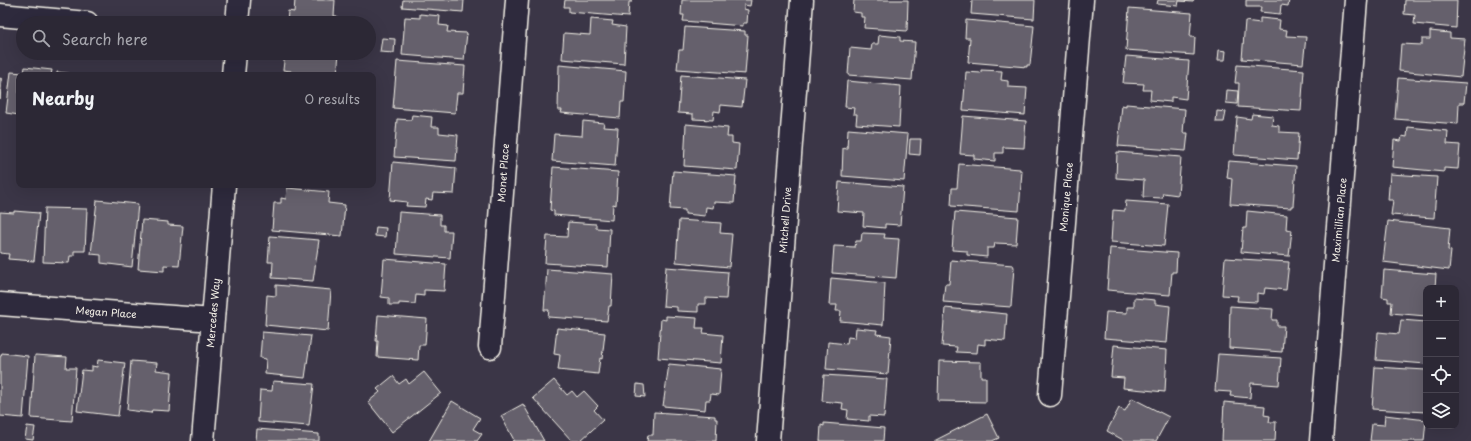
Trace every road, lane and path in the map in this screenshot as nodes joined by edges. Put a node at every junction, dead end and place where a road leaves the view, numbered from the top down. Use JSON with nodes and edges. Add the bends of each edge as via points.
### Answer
{"nodes":[{"id":1,"x":239,"y":0,"type":"edge"},
{"id":2,"x":517,"y":0,"type":"edge"},
{"id":3,"x":802,"y":0,"type":"edge"},
{"id":4,"x":1082,"y":0,"type":"edge"},
{"id":5,"x":1356,"y":0,"type":"edge"},
{"id":6,"x":0,"y":15,"type":"edge"},
{"id":7,"x":16,"y":16,"type":"edge"},
{"id":8,"x":238,"y":16,"type":"edge"},
{"id":9,"x":234,"y":60,"type":"edge"},
{"id":10,"x":233,"y":72,"type":"edge"},
{"id":11,"x":224,"y":188,"type":"edge"},
{"id":12,"x":0,"y":304,"type":"edge"},
{"id":13,"x":213,"y":320,"type":"junction"},
{"id":14,"x":490,"y":347,"type":"dead end"},
{"id":15,"x":1050,"y":395,"type":"dead end"},
{"id":16,"x":203,"y":441,"type":"edge"},
{"id":17,"x":768,"y":441,"type":"edge"},
{"id":18,"x":1321,"y":441,"type":"edge"}],
"edges":[{"from":1,"to":8,"type":"street"},
{"from":2,"to":14,"type":"street","name":"Monet Place"},
{"from":3,"to":17,"type":"street","name":"Mitchell Drive"},
{"from":4,"to":15,"type":"street","name":"Monique Place"},
{"from":5,"to":18,"type":"street","name":"Maximillian Place"},
{"from":6,"to":7,"type":"street"},
{"from":9,"to":10,"type":"street"},
{"from":11,"to":13,"type":"street","name":"Mercedes Way"},
{"from":12,"to":13,"type":"street","name":"Megan Place"},
{"from":13,"to":16,"type":"street","name":"Mercedes Way"}]}
